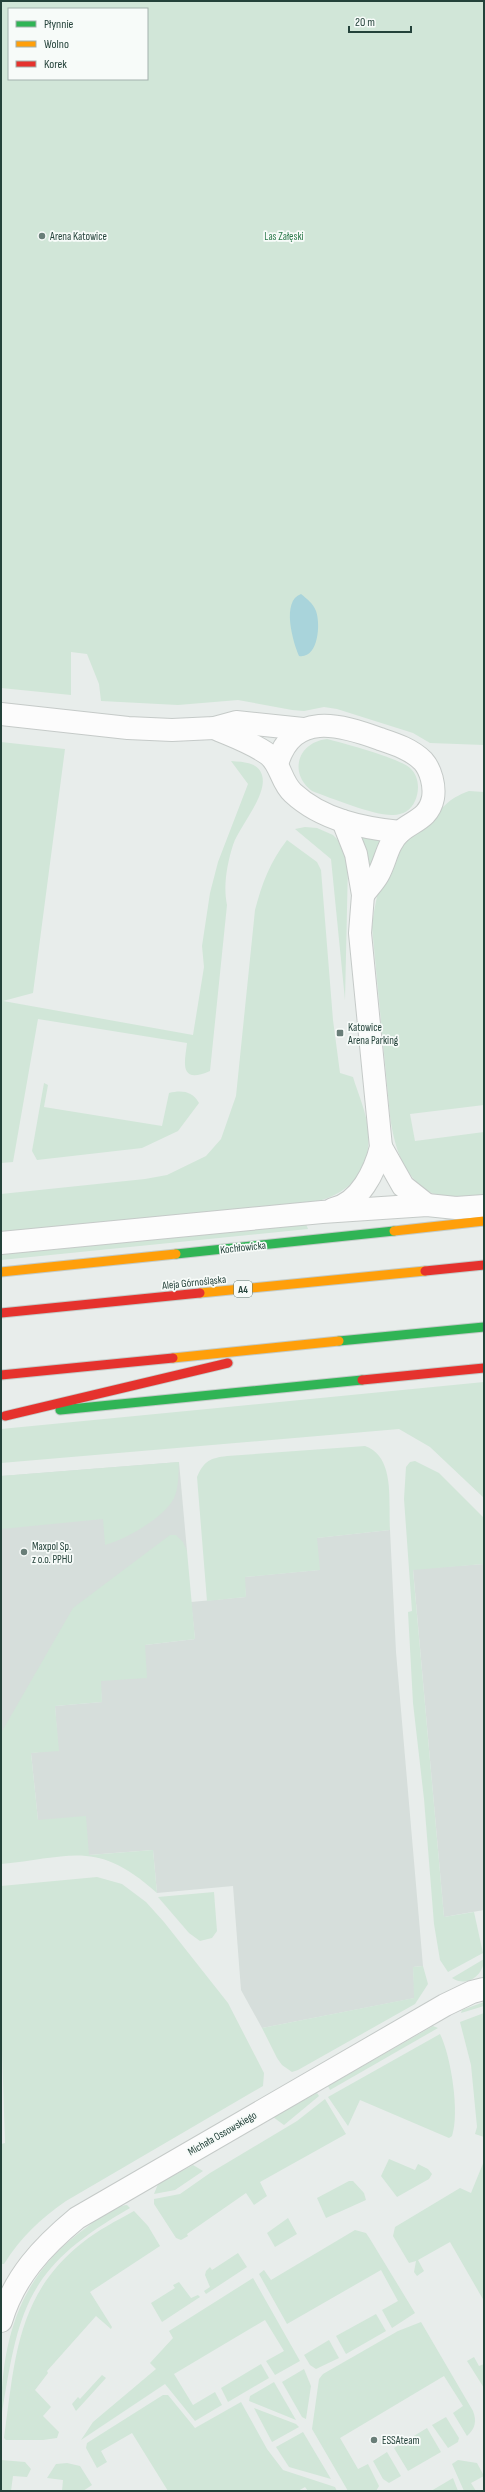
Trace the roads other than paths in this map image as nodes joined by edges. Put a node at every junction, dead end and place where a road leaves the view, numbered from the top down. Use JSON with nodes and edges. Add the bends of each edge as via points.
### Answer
{"nodes":[{"id":1,"x":1,"y":714,"type":"edge"},
{"id":2,"x":214,"y":728,"type":"junction"},
{"id":3,"x":303,"y":729,"type":"junction"},
{"id":4,"x":278,"y":764,"type":"junction"},
{"id":5,"x":343,"y":821,"type":"junction"},
{"id":6,"x":400,"y":832,"type":"junction"},
{"id":7,"x":363,"y":895,"type":"junction"},
{"id":8,"x":381,"y":1147,"type":"junction"},
{"id":9,"x":427,"y":1205,"type":"junction"},
{"id":10,"x":484,"y":1206,"type":"edge"},
{"id":11,"x":322,"y":1212,"type":"junction"},
{"id":12,"x":484,"y":1221,"type":"edge"},
{"id":13,"x":1,"y":1243,"type":"edge"},
{"id":14,"x":484,"y":1265,"type":"edge"},
{"id":15,"x":1,"y":1272,"type":"edge"},
{"id":16,"x":1,"y":1313,"type":"edge"},
{"id":17,"x":484,"y":1326,"type":"edge"},
{"id":18,"x":285,"y":1347,"type":"junction"},
{"id":19,"x":484,"y":1368,"type":"edge"},
{"id":20,"x":1,"y":1375,"type":"edge"},
{"id":21,"x":3,"y":1416,"type":"edge"},
{"id":22,"x":484,"y":1989,"type":"edge"},
{"id":23,"x":1,"y":2322,"type":"edge"}],
"edges":[{"from":1,"to":2,"type":"street","via":[[128,728]]},
{"from":2,"to":3,"type":"street","via":[[236,722]]},
{"from":2,"to":4,"type":"street","via":[[256,747]]},
{"from":3,"to":4,"type":"street","via":[[289,739]]},
{"from":3,"to":6,"type":"street","via":[[316,725],[361,732],[404,748],[424,762],[433,785],[432,800],[426,813],[416,823]]},
{"from":4,"to":5,"type":"street","via":[[286,784],[293,793],[314,808]]},
{"from":5,"to":6,"type":"street","via":[[358,826]]},
{"from":5,"to":7,"type":"street","via":[[356,854]]},
{"from":6,"to":7,"type":"street","via":[[389,847],[378,875]]},
{"from":7,"to":8,"type":"street","via":[[360,933]]},
{"from":8,"to":9,"type":"street","via":[[403,1186]]},
{"from":8,"to":11,"type":"street","via":[[377,1163],[360,1191],[346,1204]]},
{"from":9,"to":10,"type":"street","via":[[456,1208]]},
{"from":9,"to":11,"type":"street"},
{"from":11,"to":13,"type":"street"},
{"from":12,"to":15,"type":"main road","name":"Kochłowicka"},
{"from":14,"to":16,"type":"main road","name":"Aleja Górnośląska","number":"A4"},
{"from":17,"to":18,"type":"main road"},
{"from":18,"to":20,"type":"main road"},
{"from":18,"to":21,"type":"main road","via":[[202,1370]]},
{"from":19,"to":21,"type":"main road"},
{"from":22,"to":23,"type":"street","name":"Michała Ossowskiego","via":[[445,2005],[77,2218],[55,2236],[20,2278],[7,2303]]}]}
